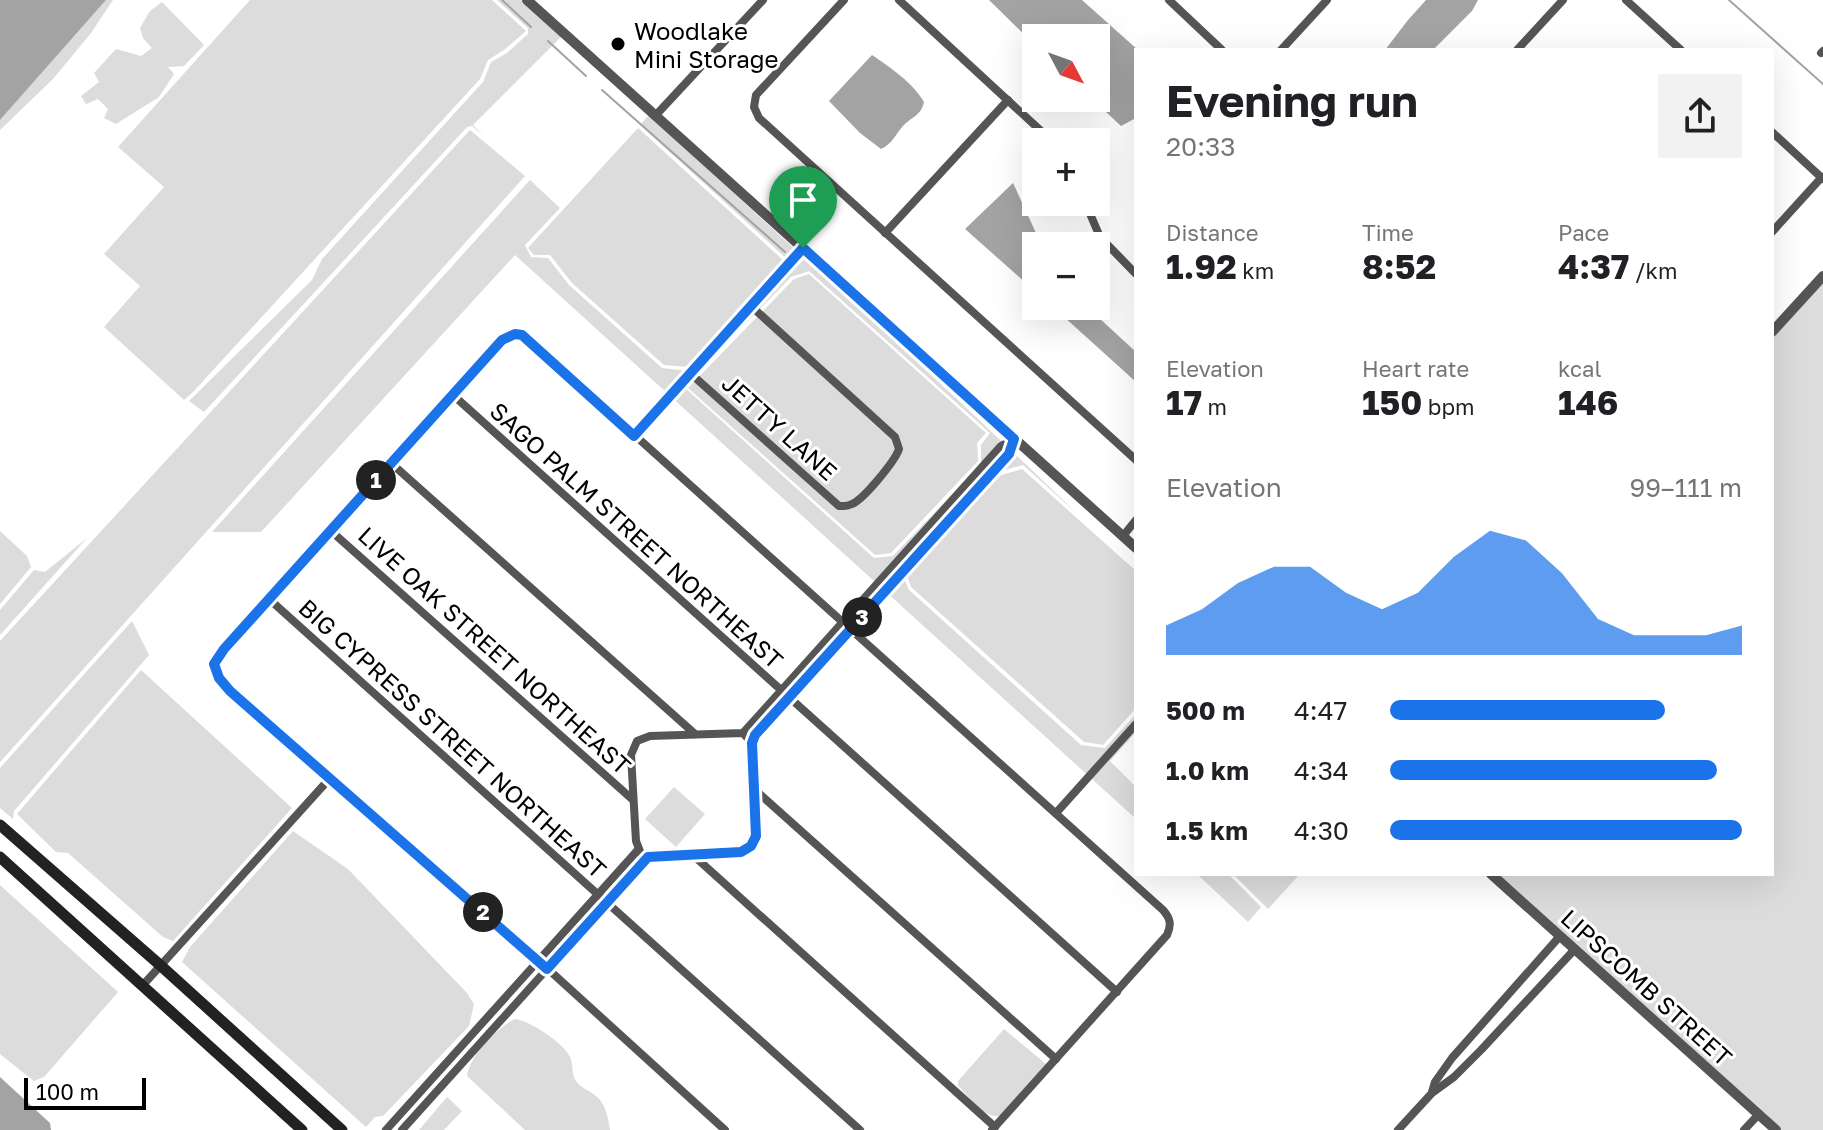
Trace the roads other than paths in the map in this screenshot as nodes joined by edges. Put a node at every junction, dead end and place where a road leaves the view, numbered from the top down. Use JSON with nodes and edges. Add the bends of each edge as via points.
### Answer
{"nodes":[{"id":1,"x":527,"y":0,"type":"edge"},
{"id":2,"x":763,"y":0,"type":"edge"},
{"id":3,"x":844,"y":0,"type":"edge"},
{"id":4,"x":899,"y":0,"type":"edge"},
{"id":5,"x":1169,"y":0,"type":"edge"},
{"id":6,"x":1563,"y":0,"type":"edge"},
{"id":7,"x":1626,"y":0,"type":"edge"},
{"id":8,"x":1322,"y":2,"type":"edge"},
{"id":9,"x":1521,"y":46,"type":"edge"},
{"id":10,"x":1220,"y":48,"type":"edge"},
{"id":11,"x":1283,"y":48,"type":"edge"},
{"id":12,"x":1679,"y":48,"type":"edge"},
{"id":13,"x":1008,"y":100,"type":"junction"},
{"id":14,"x":656,"y":115,"type":"junction"},
{"id":15,"x":1038,"y":128,"type":"edge"},
{"id":16,"x":1774,"y":134,"type":"edge"},
{"id":17,"x":1822,"y":178,"type":"edge"},
{"id":18,"x":1091,"y":216,"type":"edge"},
{"id":19,"x":1774,"y":230,"type":"edge"},
{"id":20,"x":885,"y":233,"type":"junction"},
{"id":21,"x":803,"y":248,"type":"junction"},
{"id":22,"x":1134,"y":272,"type":"edge"},
{"id":23,"x":1823,"y":276,"type":"edge"},
{"id":24,"x":751,"y":306,"type":"junction"},
{"id":25,"x":1774,"y":330,"type":"edge"},
{"id":26,"x":690,"y":373,"type":"junction"},
{"id":27,"x":453,"y":395,"type":"junction"},
{"id":28,"x":634,"y":436,"type":"junction"},
{"id":29,"x":1014,"y":439,"type":"junction"},
{"id":30,"x":1134,"y":458,"type":"edge"},
{"id":31,"x":391,"y":463,"type":"junction"},
{"id":32,"x":965,"y":486,"type":"junction"},
{"id":33,"x":974,"y":493,"type":"junction"},
{"id":34,"x":1134,"y":522,"type":"edge"},
{"id":35,"x":331,"y":531,"type":"junction"},
{"id":36,"x":1123,"y":536,"type":"junction"},
{"id":37,"x":1134,"y":546,"type":"edge"},
{"id":38,"x":909,"y":548,"type":"junction"},
{"id":39,"x":917,"y":555,"type":"junction"},
{"id":40,"x":269,"y":599,"type":"junction"},
{"id":41,"x":843,"y":621,"type":"junction"},
{"id":42,"x":851,"y":628,"type":"junction"},
{"id":43,"x":780,"y":691,"type":"junction"},
{"id":44,"x":788,"y":698,"type":"junction"},
{"id":45,"x":1134,"y":726,"type":"edge"},
{"id":46,"x":743,"y":733,"type":"junction"},
{"id":47,"x":696,"y":735,"type":"junction"},
{"id":48,"x":752,"y":743,"type":"junction"},
{"id":49,"x":331,"y":777,"type":"junction"},
{"id":50,"x":753,"y":788,"type":"junction"},
{"id":51,"x":632,"y":799,"type":"junction"},
{"id":52,"x":1056,"y":813,"type":"junction"},
{"id":53,"x":0,"y":825,"type":"edge"},
{"id":54,"x":637,"y":851,"type":"junction"},
{"id":55,"x":694,"y":856,"type":"junction"},
{"id":56,"x":0,"y":857,"type":"edge"},
{"id":57,"x":648,"y":857,"type":"junction"},
{"id":58,"x":1493,"y":876,"type":"edge"},
{"id":59,"x":597,"y":895,"type":"junction"},
{"id":60,"x":606,"y":903,"type":"junction"},
{"id":61,"x":1560,"y":936,"type":"junction"},
{"id":62,"x":1575,"y":949,"type":"junction"},
{"id":63,"x":538,"y":960,"type":"junction"},
{"id":64,"x":160,"y":965,"type":"junction"},
{"id":65,"x":547,"y":969,"type":"junction"},
{"id":66,"x":143,"y":985,"type":"junction"},
{"id":67,"x":1117,"y":992,"type":"junction"},
{"id":68,"x":1469,"y":1051,"type":"junction"},
{"id":69,"x":1056,"y":1059,"type":"junction"},
{"id":70,"x":1432,"y":1093,"type":"junction"},
{"id":71,"x":1759,"y":1114,"type":"junction"},
{"id":72,"x":994,"y":1129,"type":"edge"},
{"id":73,"x":302,"y":1130,"type":"edge"},
{"id":74,"x":342,"y":1130,"type":"edge"},
{"id":75,"x":386,"y":1130,"type":"edge"},
{"id":76,"x":402,"y":1130,"type":"edge"},
{"id":77,"x":725,"y":1130,"type":"edge"},
{"id":78,"x":860,"y":1130,"type":"edge"},
{"id":79,"x":1398,"y":1130,"type":"edge"},
{"id":80,"x":1744,"y":1130,"type":"edge"},
{"id":81,"x":1776,"y":1130,"type":"edge"}],
"edges":[{"from":1,"to":14,"type":"street"},
{"from":2,"to":14,"type":"street"},
{"from":3,"to":20,"type":"street","via":[[756,95],[754,107],[759,118]]},
{"from":4,"to":13,"type":"street"},
{"from":5,"to":10,"type":"street"},
{"from":6,"to":9,"type":"street"},
{"from":7,"to":12,"type":"street"},
{"from":8,"to":11,"type":"street"},
{"from":13,"to":15,"type":"street"},
{"from":13,"to":20,"type":"street"},
{"from":14,"to":21,"type":"street"},
{"from":16,"to":17,"type":"street"},
{"from":17,"to":19,"type":"street"},
{"from":18,"to":22,"type":"street","via":[[1100,237]]},
{"from":20,"to":30,"type":"street"},
{"from":21,"to":24,"type":"street"},
{"from":21,"to":29,"type":"street"},
{"from":23,"to":25,"type":"street"},
{"from":24,"to":26,"type":"street"},
{"from":24,"to":26,"type":"street","name":"JETTY LANE","via":[[895,437],[898,453],[857,501],[839,506]]},
{"from":26,"to":28,"type":"street"},
{"from":27,"to":28,"type":"street","via":[[502,340],[515,334],[531,342]]},
{"from":27,"to":31,"type":"street"},
{"from":27,"to":43,"type":"street","name":"SAGO PALM STREET NORTHEAST"},
{"from":28,"to":41,"type":"street"},
{"from":29,"to":32,"type":"street"},
{"from":29,"to":33,"type":"street","via":[[1009,454]]},
{"from":29,"to":36,"type":"street"},
{"from":31,"to":35,"type":"street"},
{"from":31,"to":47,"type":"street"},
{"from":32,"to":33,"type":"street"},
{"from":32,"to":38,"type":"street"},
{"from":33,"to":39,"type":"street"},
{"from":34,"to":36,"type":"street"},
{"from":35,"to":40,"type":"street"},
{"from":35,"to":51,"type":"street","name":"LIVE OAK STREET NORTHEAST"},
{"from":36,"to":37,"type":"street"},
{"from":38,"to":39,"type":"street"},
{"from":38,"to":41,"type":"street"},
{"from":39,"to":42,"type":"street"},
{"from":40,"to":49,"type":"street","via":[[214,664],[230,691]]},
{"from":40,"to":59,"type":"street","name":"BIG CYPRESS STREET NORTHEAST"},
{"from":41,"to":42,"type":"street"},
{"from":41,"to":43,"type":"street"},
{"from":42,"to":44,"type":"street"},
{"from":42,"to":52,"type":"street"},
{"from":43,"to":44,"type":"street","name":"SAGO PALM STREET NORTHEAST"},
{"from":43,"to":46,"type":"street"},
{"from":44,"to":48,"type":"street"},
{"from":44,"to":67,"type":"street","name":"SAGO PALM STREET NORTHEAST"},
{"from":45,"to":52,"type":"street"},
{"from":46,"to":47,"type":"street"},
{"from":46,"to":48,"type":"street"},
{"from":47,"to":51,"type":"street","via":[[637,741],[631,755]]},
{"from":48,"to":50,"type":"street"},
{"from":49,"to":63,"type":"street"},
{"from":49,"to":64,"type":"street"},
{"from":50,"to":55,"type":"street","via":[[756,836],[751,846],[741,852]]},
{"from":50,"to":69,"type":"street"},
{"from":51,"to":54,"type":"street"},
{"from":52,"to":67,"type":"street","via":[[1163,910],[1171,924]]},
{"from":53,"to":64,"type":"main road"},
{"from":54,"to":57,"type":"street"},
{"from":54,"to":59,"type":"street"},
{"from":55,"to":57,"type":"street"},
{"from":55,"to":72,"type":"street"},
{"from":56,"to":66,"type":"main road"},
{"from":57,"to":60,"type":"street"},
{"from":58,"to":61,"type":"street","name":"LIPSCOMB STREET"},
{"from":59,"to":60,"type":"street","name":"BIG CYPRESS STREET NORTHEAST"},
{"from":59,"to":63,"type":"street"},
{"from":60,"to":65,"type":"street"},
{"from":60,"to":78,"type":"street","name":"BIG CYPRESS STREET NORTHEAST"},
{"from":61,"to":62,"type":"street","name":"LIPSCOMB STREET"},
{"from":61,"to":68,"type":"street"},
{"from":62,"to":68,"type":"street"},
{"from":62,"to":71,"type":"street","name":"LIPSCOMB STREET"},
{"from":63,"to":65,"type":"street"},
{"from":63,"to":75,"type":"street"},
{"from":64,"to":66,"type":"street"},
{"from":64,"to":74,"type":"main road"},
{"from":65,"to":76,"type":"street"},
{"from":65,"to":77,"type":"street"},
{"from":66,"to":73,"type":"main road"},
{"from":67,"to":69,"type":"street"},
{"from":68,"to":70,"type":"street","via":[[1454,1077]]},
{"from":68,"to":70,"type":"street","via":[[1448,1064]]},
{"from":69,"to":72,"type":"street"},
{"from":70,"to":79,"type":"street"},
{"from":71,"to":80,"type":"street"},
{"from":71,"to":81,"type":"street","name":"LIPSCOMB STREET"}]}
